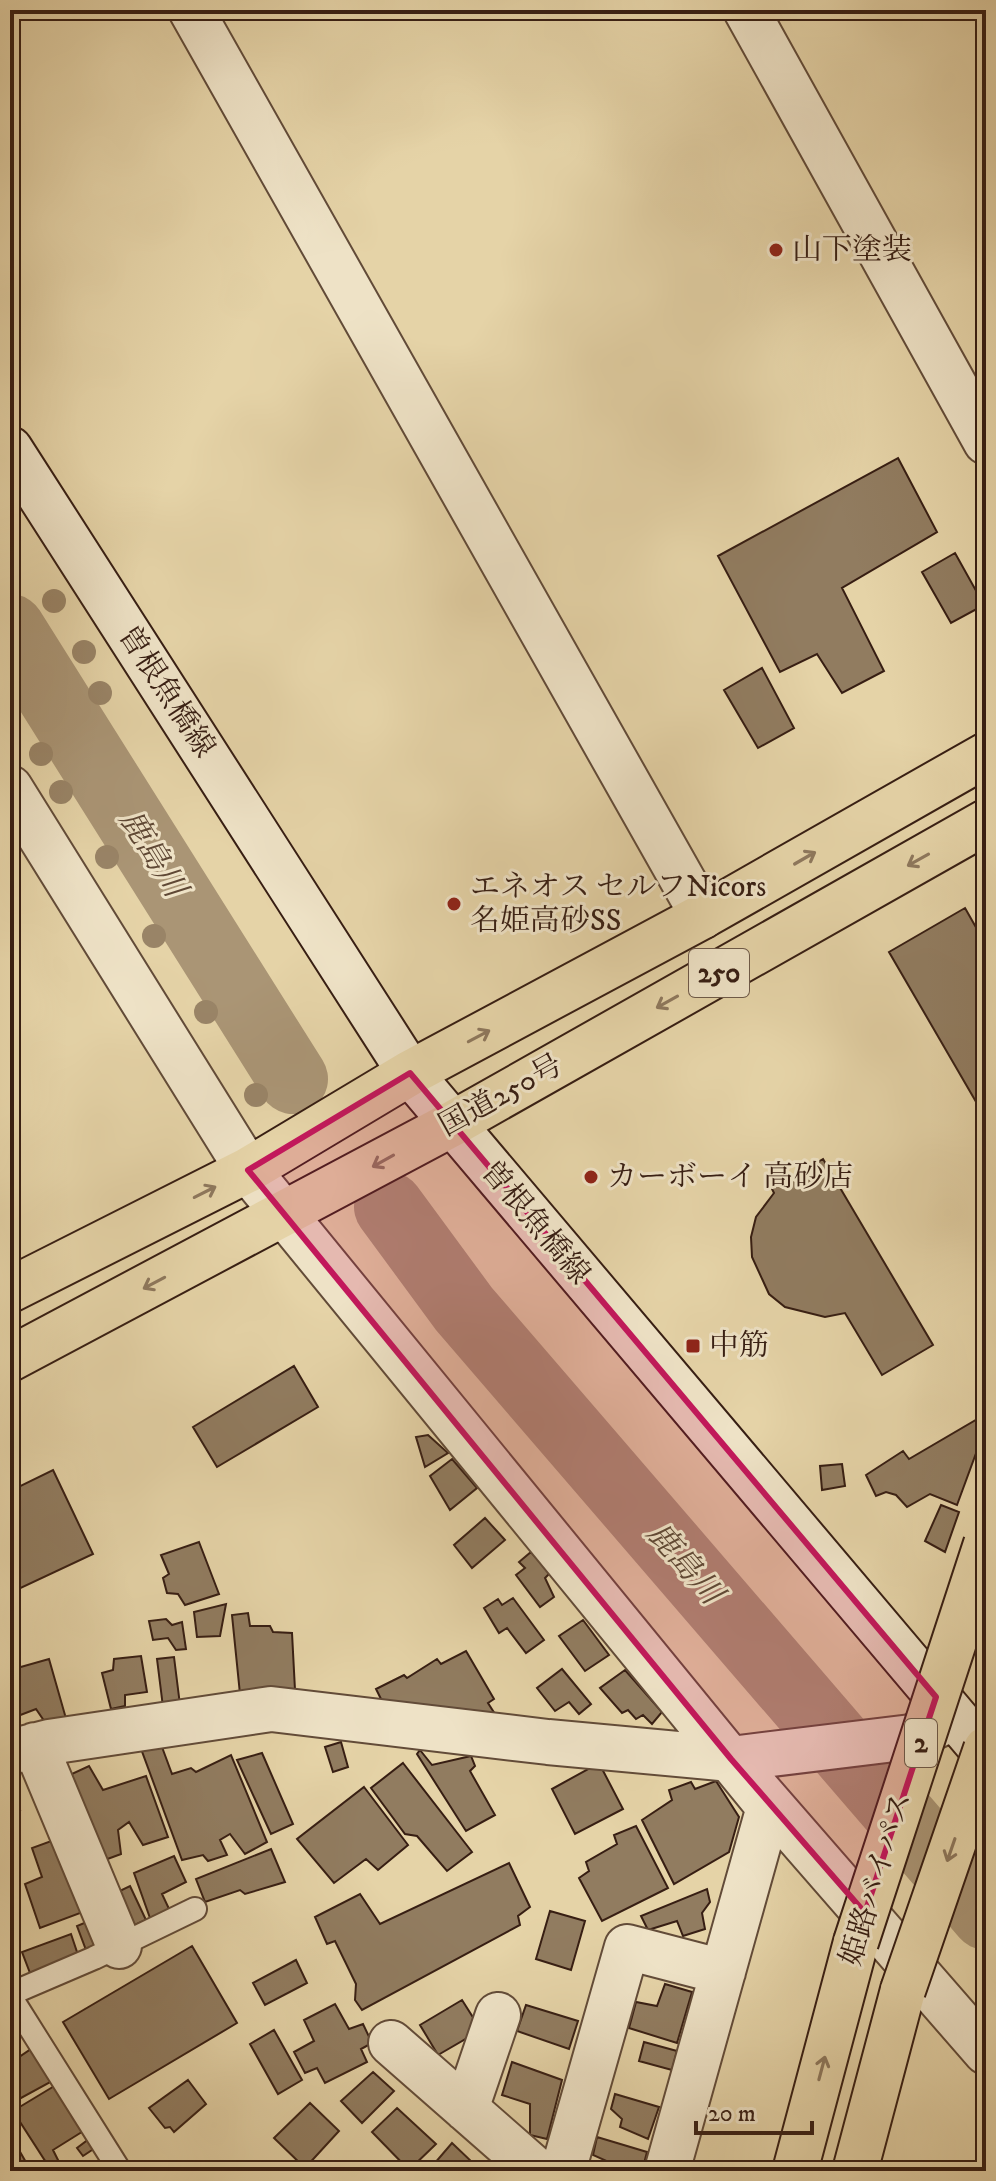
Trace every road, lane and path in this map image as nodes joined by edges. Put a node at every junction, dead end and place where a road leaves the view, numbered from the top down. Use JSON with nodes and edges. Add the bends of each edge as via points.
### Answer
{"nodes":[{"id":1,"x":191,"y":10,"type":"edge"},
{"id":2,"x":746,"y":10,"type":"edge"},
{"id":3,"x":986,"y":442,"type":"edge"},
{"id":4,"x":10,"y":449,"type":"edge"},
{"id":5,"x":986,"y":755,"type":"edge"},
{"id":6,"x":10,"y":788,"type":"edge"},
{"id":7,"x":986,"y":822,"type":"edge"},
{"id":8,"x":703,"y":916,"type":"junction"},
{"id":9,"x":410,"y":1073,"type":"junction"},
{"id":10,"x":452,"y":1124,"type":"junction"},
{"id":11,"x":248,"y":1170,"type":"junction"},
{"id":12,"x":285,"y":1215,"type":"junction"},
{"id":13,"x":10,"y":1290,"type":"edge"},
{"id":14,"x":10,"y":1359,"type":"edge"},
{"id":15,"x":986,"y":1544,"type":"edge"},
{"id":16,"x":954,"y":1718,"type":"junction"},
{"id":17,"x":22,"y":1748,"type":"edge"},
{"id":18,"x":986,"y":1752,"type":"edge"},
{"id":19,"x":731,"y":1759,"type":"junction"},
{"id":20,"x":195,"y":1909,"type":"dead end"},
{"id":21,"x":119,"y":1946,"type":"junction"},
{"id":22,"x":723,"y":1972,"type":"junction"},
{"id":23,"x":10,"y":1995,"type":"edge"},
{"id":24,"x":498,"y":2015,"type":"dead end"},
{"id":25,"x":391,"y":2043,"type":"dead end"},
{"id":26,"x":986,"y":2052,"type":"edge"},
{"id":27,"x":466,"y":2109,"type":"junction"},
{"id":28,"x":120,"y":2171,"type":"edge"},
{"id":29,"x":537,"y":2171,"type":"edge"},
{"id":30,"x":563,"y":2171,"type":"edge"},
{"id":31,"x":667,"y":2171,"type":"edge"},
{"id":32,"x":795,"y":2171,"type":"edge"},
{"id":33,"x":855,"y":2171,"type":"edge"}],
"edges":[{"from":1,"to":8,"type":"street"},
{"from":2,"to":3,"type":"street"},
{"from":4,"to":9,"type":"street","name":"曽根魚橋線"},
{"from":8,"to":5,"type":"highway","name":"国道250号","number":"250","one_way":true},
{"from":6,"to":11,"type":"street"},
{"from":7,"to":10,"type":"highway","name":"国道250号","number":"250","one_way":true},
{"from":9,"to":8,"type":"highway","name":"国道250号","number":"250","one_way":true},
{"from":9,"to":10,"type":"street","name":"曽根魚橋線"},
{"from":9,"to":11,"type":"highway","name":"国道250号","number":"250"},
{"from":10,"to":12,"type":"highway","name":"国道250号","number":"250","one_way":true},
{"from":10,"to":16,"type":"street","name":"曽根魚橋線"},
{"from":11,"to":12,"type":"street"},
{"from":13,"to":11,"type":"highway","name":"国道250号","number":"250","one_way":true},
{"from":12,"to":14,"type":"highway","name":"国道250号","number":"250","one_way":true},
{"from":12,"to":19,"type":"street"},
{"from":32,"to":15,"type":"highway","name":"姫路バイパス","number":"2","one_way":true,"bridge":true,"via":[[856,1942]]},
{"from":16,"to":18,"type":"street","name":"曽根魚橋線"},
{"from":16,"to":19,"type":"street","via":[[911,1737]]},
{"from":17,"to":19,"type":"street","via":[[271,1709]]},
{"from":17,"to":21,"type":"street"},
{"from":18,"to":33,"type":"highway","name":"姫路バイパス","number":"2","one_way":true,"bridge":true,"via":[[903,1990]]},
{"from":19,"to":22,"type":"street","via":[[769,1807]]},
{"from":19,"to":26,"type":"street"},
{"from":20,"to":21,"type":"lane"},
{"from":21,"to":23,"type":"lane"},
{"from":22,"to":30,"type":"street","via":[[627,1947]]},
{"from":22,"to":31,"type":"street"},
{"from":23,"to":28,"type":"lane"},
{"from":24,"to":27,"type":"street"},
{"from":25,"to":27,"type":"street"},
{"from":27,"to":29,"type":"street"}]}
